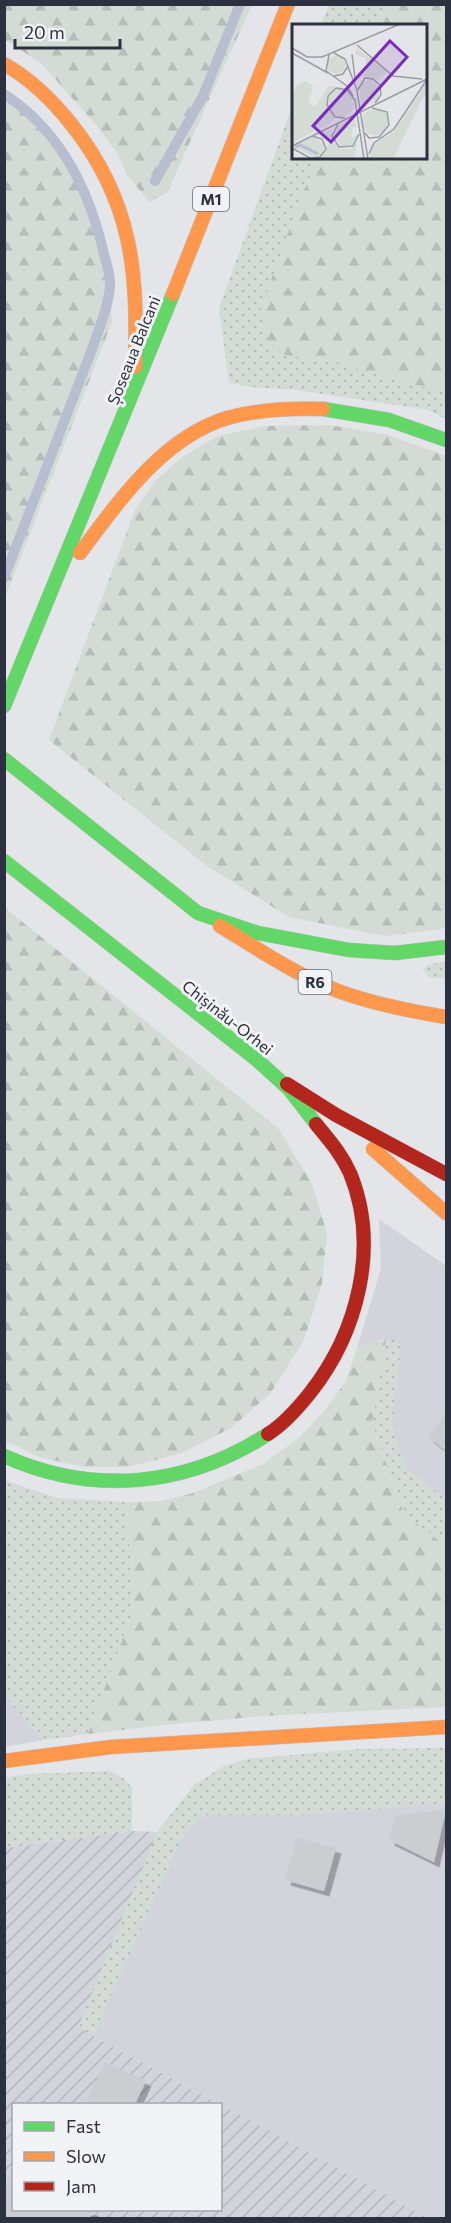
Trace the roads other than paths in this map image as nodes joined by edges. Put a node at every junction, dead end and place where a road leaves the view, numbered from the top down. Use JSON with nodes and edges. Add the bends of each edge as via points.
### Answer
{"nodes":[{"id":1,"x":288,"y":4,"type":"edge"},
{"id":2,"x":4,"y":64,"type":"edge"},
{"id":3,"x":133,"y":394,"type":"junction"},
{"id":4,"x":447,"y":440,"type":"edge"},
{"id":5,"x":50,"y":593,"type":"junction"},
{"id":6,"x":4,"y":706,"type":"edge"},
{"id":7,"x":4,"y":759,"type":"edge"},
{"id":8,"x":4,"y":861,"type":"edge"},
{"id":9,"x":198,"y":912,"type":"junction"},
{"id":10,"x":447,"y":947,"type":"edge"},
{"id":11,"x":447,"y":1017,"type":"edge"},
{"id":12,"x":281,"y":1080,"type":"junction"},
{"id":13,"x":336,"y":1116,"type":"junction"},
{"id":14,"x":447,"y":1174,"type":"edge"},
{"id":15,"x":447,"y":1213,"type":"edge"},
{"id":16,"x":4,"y":1456,"type":"edge"},
{"id":17,"x":447,"y":1727,"type":"edge"},
{"id":18,"x":4,"y":1761,"type":"edge"}],
"edges":[{"from":1,"to":3,"type":"main road","name":"Șoseaua Balcani","number":"M1"},
{"from":2,"to":3,"type":"main road","via":[[47,96],[77,130],[116,195],[127,228],[137,302]]},
{"from":3,"to":5,"type":"main road","name":"Șoseaua Balcani","number":"M1"},
{"from":4,"to":5,"type":"main road","via":[[429,431],[354,411],[267,410],[210,426],[171,449],[141,476]]},
{"from":5,"to":6,"type":"main road","name":"Șoseaua Balcani","number":"M1"},
{"from":7,"to":9,"type":"main road","number":"R6"},
{"from":8,"to":12,"type":"main road","name":"Chișinău-Orhei"},
{"from":9,"to":10,"type":"main road","via":[[258,933],[349,950],[395,953]]},
{"from":9,"to":11,"type":"main road","number":"R6","via":[[321,985],[364,1000]]},
{"from":12,"to":13,"type":"main road","name":"Chișinău-Orhei"},
{"from":12,"to":16,"type":"main road","via":[[341,1154],[363,1219],[365,1255],[361,1286],[336,1357],[318,1384],[262,1440],[204,1469],[157,1479],[102,1482],[57,1476]]},
{"from":13,"to":14,"type":"main road","name":"Chișinău-Orhei"},
{"from":13,"to":15,"type":"main road"},
{"from":17,"to":18,"type":"main road","via":[[111,1748]]}]}
